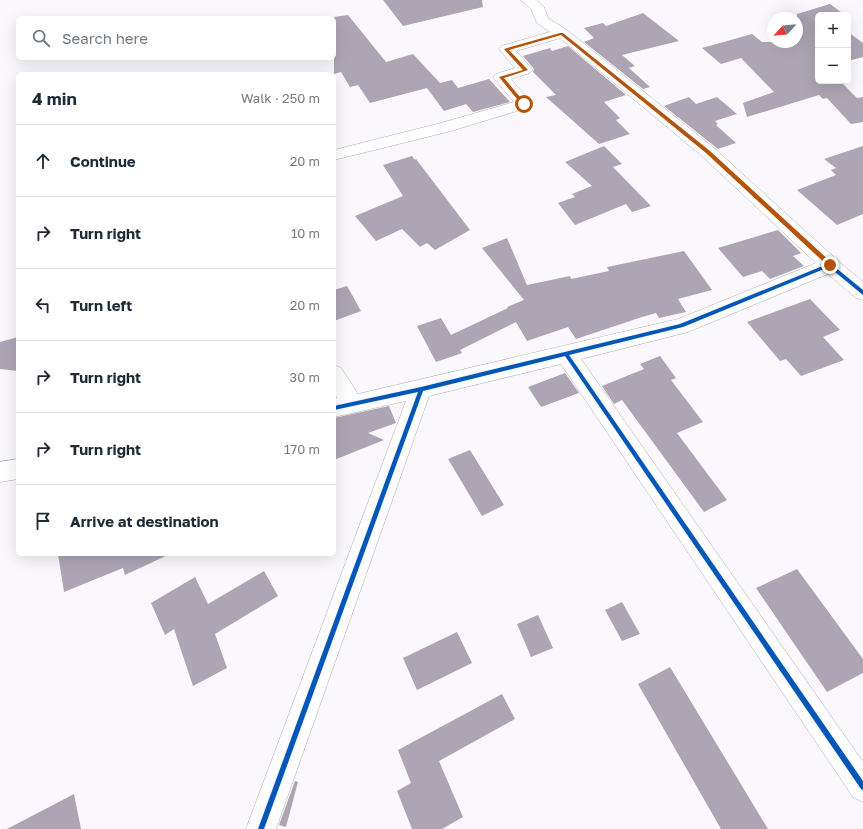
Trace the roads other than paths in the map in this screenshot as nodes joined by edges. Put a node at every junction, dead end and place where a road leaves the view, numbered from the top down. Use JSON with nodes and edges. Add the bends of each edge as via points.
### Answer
{"nodes":[{"id":1,"x":528,"y":0,"type":"edge"},
{"id":2,"x":562,"y":33,"type":"junction"},
{"id":3,"x":336,"y":154,"type":"edge"},
{"id":4,"x":830,"y":265,"type":"junction"},
{"id":5,"x":863,"y":293,"type":"edge"},
{"id":6,"x":566,"y":354,"type":"junction"},
{"id":7,"x":336,"y":380,"type":"edge"},
{"id":8,"x":421,"y":389,"type":"junction"},
{"id":9,"x":344,"y":406,"type":"edge"},
{"id":10,"x":16,"y":469,"type":"edge"},
{"id":11,"x":0,"y":472,"type":"edge"},
{"id":12,"x":863,"y":787,"type":"edge"},
{"id":13,"x":261,"y":829,"type":"edge"}],
"edges":[{"from":1,"to":2,"type":"street","via":[[537,7],[542,20]]},
{"from":2,"to":3,"type":"street","via":[[506,49],[526,70],[501,77],[524,104]]},
{"from":2,"to":4,"type":"street","via":[[708,152]]},
{"from":4,"to":5,"type":"street"},
{"from":4,"to":6,"type":"street","via":[[682,326]]},
{"from":6,"to":8,"type":"street"},
{"from":6,"to":12,"type":"street"},
{"from":7,"to":9,"type":"street"},
{"from":8,"to":9,"type":"street"},
{"from":8,"to":13,"type":"street"},
{"from":10,"to":11,"type":"street"}]}
